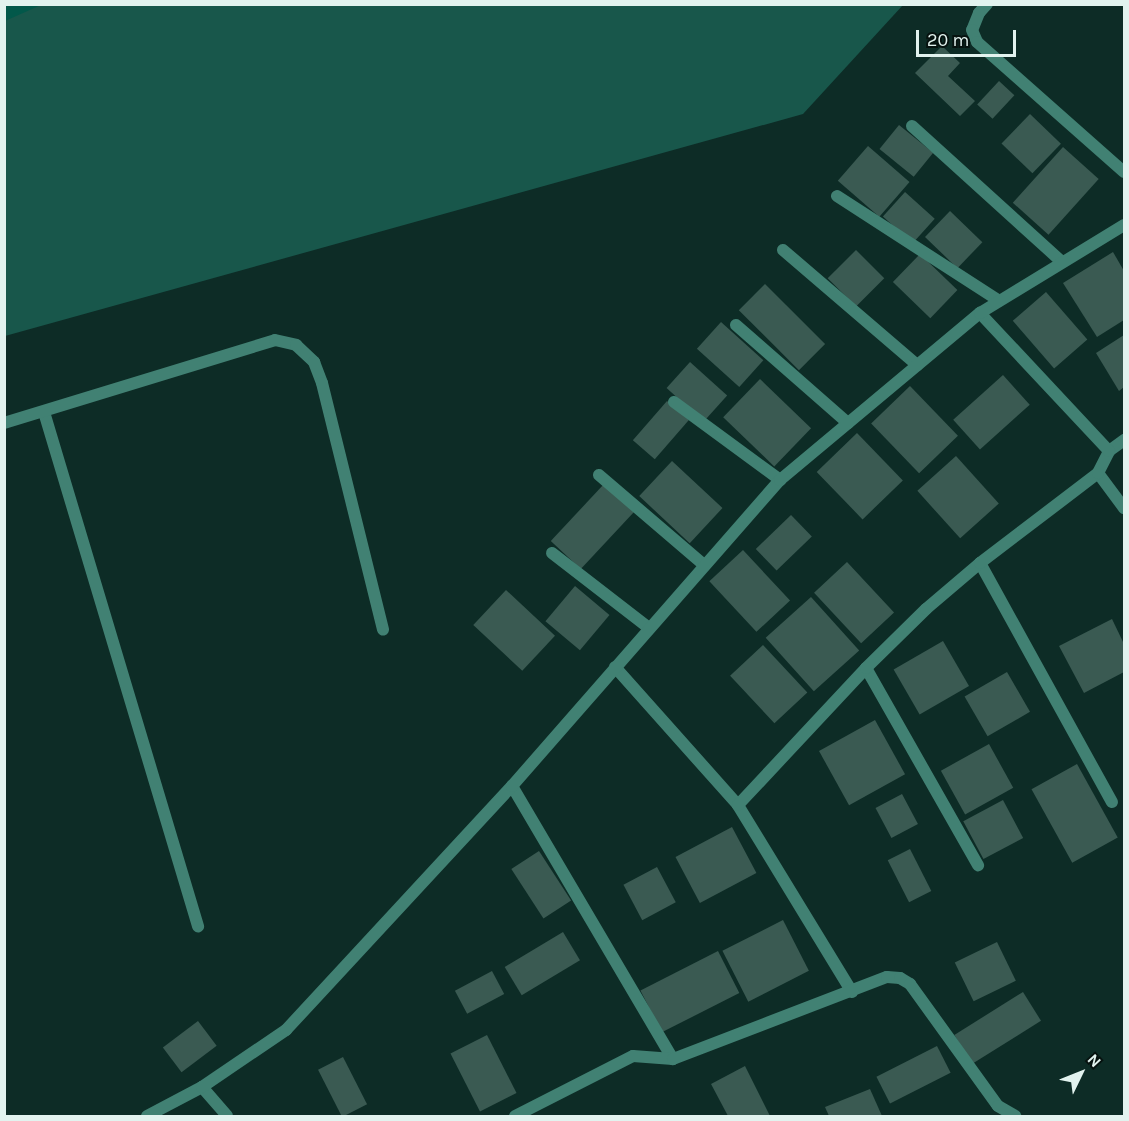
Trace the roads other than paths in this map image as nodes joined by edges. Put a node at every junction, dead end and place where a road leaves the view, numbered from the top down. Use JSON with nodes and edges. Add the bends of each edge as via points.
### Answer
{"nodes":[{"id":1,"x":987,"y":4,"type":"edge"},
{"id":2,"x":912,"y":126,"type":"dead end"},
{"id":3,"x":1125,"y":172,"type":"edge"},
{"id":4,"x":837,"y":196,"type":"dead end"},
{"id":5,"x":1125,"y":225,"type":"edge"},
{"id":6,"x":783,"y":250,"type":"dead end"},
{"id":7,"x":1062,"y":262,"type":"junction"},
{"id":8,"x":999,"y":301,"type":"junction"},
{"id":9,"x":980,"y":313,"type":"junction"},
{"id":10,"x":736,"y":325,"type":"dead end"},
{"id":11,"x":916,"y":365,"type":"junction"},
{"id":12,"x":674,"y":402,"type":"dead end"},
{"id":13,"x":44,"y":412,"type":"junction"},
{"id":14,"x":4,"y":423,"type":"edge"},
{"id":15,"x":848,"y":423,"type":"junction"},
{"id":16,"x":1125,"y":440,"type":"edge"},
{"id":17,"x":1109,"y":451,"type":"junction"},
{"id":18,"x":1098,"y":473,"type":"junction"},
{"id":19,"x":599,"y":475,"type":"dead end"},
{"id":20,"x":780,"y":480,"type":"junction"},
{"id":21,"x":1125,"y":508,"type":"edge"},
{"id":22,"x":552,"y":553,"type":"dead end"},
{"id":23,"x":980,"y":563,"type":"junction"},
{"id":24,"x":704,"y":565,"type":"junction"},
{"id":25,"x":649,"y":628,"type":"junction"},
{"id":26,"x":384,"y":630,"type":"dead end"},
{"id":27,"x":615,"y":667,"type":"junction"},
{"id":28,"x":866,"y":668,"type":"junction"},
{"id":29,"x":512,"y":786,"type":"junction"},
{"id":30,"x":1112,"y":802,"type":"dead end"},
{"id":31,"x":738,"y":806,"type":"junction"},
{"id":32,"x":978,"y":865,"type":"dead end"},
{"id":33,"x":198,"y":926,"type":"dead end"},
{"id":34,"x":852,"y":992,"type":"junction"},
{"id":35,"x":674,"y":1059,"type":"junction"},
{"id":36,"x":202,"y":1087,"type":"junction"},
{"id":37,"x":999,"y":1111,"type":"edge"},
{"id":38,"x":147,"y":1116,"type":"edge"},
{"id":39,"x":226,"y":1116,"type":"edge"},
{"id":40,"x":515,"y":1116,"type":"edge"},
{"id":41,"x":1015,"y":1116,"type":"edge"}],
"edges":[{"from":1,"to":3,"type":"street","via":[[972,30],[977,42]]},
{"from":2,"to":7,"type":"street"},
{"from":4,"to":8,"type":"street"},
{"from":5,"to":7,"type":"street"},
{"from":6,"to":11,"type":"street"},
{"from":7,"to":8,"type":"street"},
{"from":8,"to":9,"type":"street"},
{"from":9,"to":11,"type":"street"},
{"from":9,"to":17,"type":"street"},
{"from":10,"to":15,"type":"street"},
{"from":11,"to":15,"type":"street"},
{"from":12,"to":20,"type":"street"},
{"from":13,"to":14,"type":"street"},
{"from":13,"to":26,"type":"street","via":[[275,340],[296,345],[314,362],[322,383]]},
{"from":13,"to":33,"type":"street"},
{"from":15,"to":20,"type":"street"},
{"from":16,"to":17,"type":"street"},
{"from":17,"to":18,"type":"street"},
{"from":18,"to":21,"type":"street"},
{"from":18,"to":23,"type":"street"},
{"from":19,"to":24,"type":"street"},
{"from":20,"to":24,"type":"street"},
{"from":22,"to":25,"type":"street"},
{"from":23,"to":28,"type":"street"},
{"from":23,"to":30,"type":"street"},
{"from":24,"to":25,"type":"street"},
{"from":25,"to":27,"type":"street"},
{"from":27,"to":29,"type":"street"},
{"from":27,"to":31,"type":"street"},
{"from":28,"to":31,"type":"street"},
{"from":28,"to":32,"type":"street"},
{"from":29,"to":35,"type":"street"},
{"from":29,"to":36,"type":"street","via":[[286,1030]]},
{"from":31,"to":34,"type":"street"},
{"from":34,"to":35,"type":"street"},
{"from":34,"to":37,"type":"street","via":[[887,977],[910,984]]},
{"from":35,"to":40,"type":"street","via":[[633,1056]]},
{"from":36,"to":38,"type":"street"},
{"from":36,"to":39,"type":"street"},
{"from":37,"to":41,"type":"street"}]}
